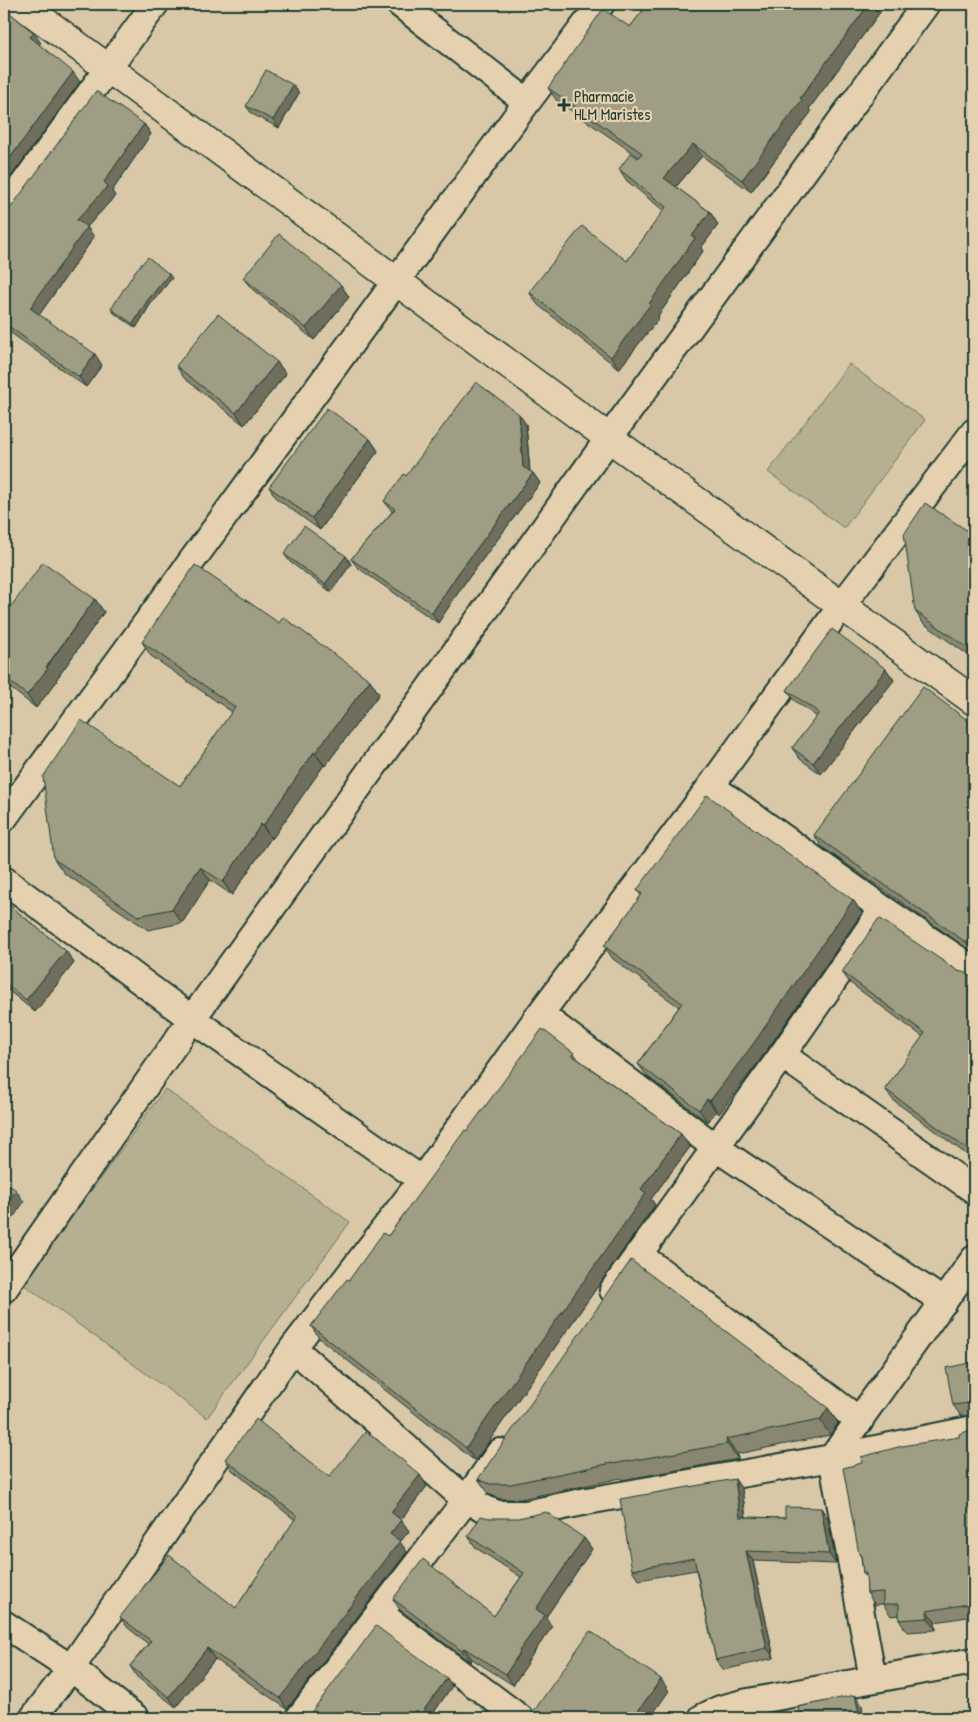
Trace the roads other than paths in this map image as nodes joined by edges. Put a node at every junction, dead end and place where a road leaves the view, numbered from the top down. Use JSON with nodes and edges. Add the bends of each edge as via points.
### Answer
{"nodes":[{"id":1,"x":21,"y":4,"type":"edge"},
{"id":2,"x":155,"y":4,"type":"edge"},
{"id":3,"x":400,"y":4,"type":"edge"},
{"id":4,"x":601,"y":4,"type":"edge"},
{"id":5,"x":926,"y":4,"type":"edge"},
{"id":6,"x":108,"y":67,"type":"junction"},
{"id":7,"x":527,"y":102,"type":"junction"},
{"id":8,"x":4,"y":210,"type":"edge"},
{"id":9,"x":397,"y":281,"type":"junction"},
{"id":10,"x":974,"y":432,"type":"edge"},
{"id":11,"x":609,"y":438,"type":"junction"},
{"id":12,"x":842,"y":605,"type":"junction"},
{"id":13,"x":974,"y":702,"type":"edge"},
{"id":14,"x":711,"y":786,"type":"junction"},
{"id":15,"x":4,"y":818,"type":"edge"},
{"id":16,"x":4,"y":880,"type":"edge"},
{"id":17,"x":883,"y":908,"type":"junction"},
{"id":18,"x":974,"y":970,"type":"edge"},
{"id":19,"x":540,"y":1014,"type":"junction"},
{"id":20,"x":192,"y":1019,"type":"junction"},
{"id":21,"x":782,"y":1055,"type":"junction"},
{"id":22,"x":715,"y":1147,"type":"junction"},
{"id":23,"x":422,"y":1180,"type":"junction"},
{"id":24,"x":974,"y":1190,"type":"edge"},
{"id":25,"x":638,"y":1254,"type":"junction"},
{"id":26,"x":974,"y":1259,"type":"edge"},
{"id":27,"x":4,"y":1289,"type":"edge"},
{"id":28,"x":944,"y":1302,"type":"junction"},
{"id":29,"x":598,"y":1312,"type":"edge"},
{"id":30,"x":293,"y":1348,"type":"junction"},
{"id":31,"x":860,"y":1421,"type":"junction"},
{"id":32,"x":974,"y":1429,"type":"edge"},
{"id":33,"x":512,"y":1434,"type":"edge"},
{"id":34,"x":832,"y":1458,"type":"junction"},
{"id":35,"x":466,"y":1500,"type":"junction"},
{"id":36,"x":379,"y":1613,"type":"junction"},
{"id":37,"x":4,"y":1624,"type":"edge"},
{"id":38,"x":974,"y":1661,"type":"edge"},
{"id":39,"x":71,"y":1668,"type":"junction"},
{"id":40,"x":873,"y":1679,"type":"junction"},
{"id":41,"x":33,"y":1718,"type":"edge"},
{"id":42,"x":136,"y":1718,"type":"edge"},
{"id":43,"x":299,"y":1718,"type":"edge"},
{"id":44,"x":520,"y":1718,"type":"edge"},
{"id":45,"x":702,"y":1718,"type":"edge"}],
"edges":[{"from":1,"to":6,"type":"street"},
{"from":2,"to":6,"type":"street"},
{"from":3,"to":7,"type":"street"},
{"from":4,"to":7,"type":"street"},
{"from":5,"to":11,"type":"street"},
{"from":6,"to":8,"type":"street"},
{"from":6,"to":9,"type":"street"},
{"from":7,"to":9,"type":"street"},
{"from":9,"to":11,"type":"street"},
{"from":9,"to":15,"type":"street"},
{"from":10,"to":12,"type":"street"},
{"from":11,"to":12,"type":"street"},
{"from":11,"to":20,"type":"street"},
{"from":12,"to":13,"type":"street"},
{"from":12,"to":14,"type":"street"},
{"from":14,"to":17,"type":"street"},
{"from":14,"to":19,"type":"street"},
{"from":16,"to":20,"type":"street"},
{"from":17,"to":18,"type":"street"},
{"from":17,"to":21,"type":"street"},
{"from":19,"to":22,"type":"street"},
{"from":19,"to":23,"type":"street"},
{"from":20,"to":23,"type":"street"},
{"from":20,"to":27,"type":"street"},
{"from":21,"to":22,"type":"street"},
{"from":21,"to":24,"type":"street"},
{"from":22,"to":25,"type":"street"},
{"from":22,"to":28,"type":"street"},
{"from":23,"to":30,"type":"street"},
{"from":25,"to":29,"type":"street"},
{"from":25,"to":31,"type":"street"},
{"from":26,"to":28,"type":"street"},
{"from":28,"to":31,"type":"street"},
{"from":30,"to":35,"type":"street"},
{"from":30,"to":39,"type":"street"},
{"from":31,"to":34,"type":"street"},
{"from":32,"to":34,"type":"street"},
{"from":33,"to":35,"type":"street"},
{"from":34,"to":35,"type":"street","via":[[526,1514],[497,1514]]},
{"from":34,"to":40,"type":"street"},
{"from":35,"to":36,"type":"street"},
{"from":36,"to":43,"type":"street"},
{"from":36,"to":44,"type":"street"},
{"from":37,"to":39,"type":"street"},
{"from":38,"to":40,"type":"street"},
{"from":39,"to":41,"type":"street"},
{"from":39,"to":42,"type":"street"},
{"from":40,"to":45,"type":"street","via":[[743,1703]]}]}
